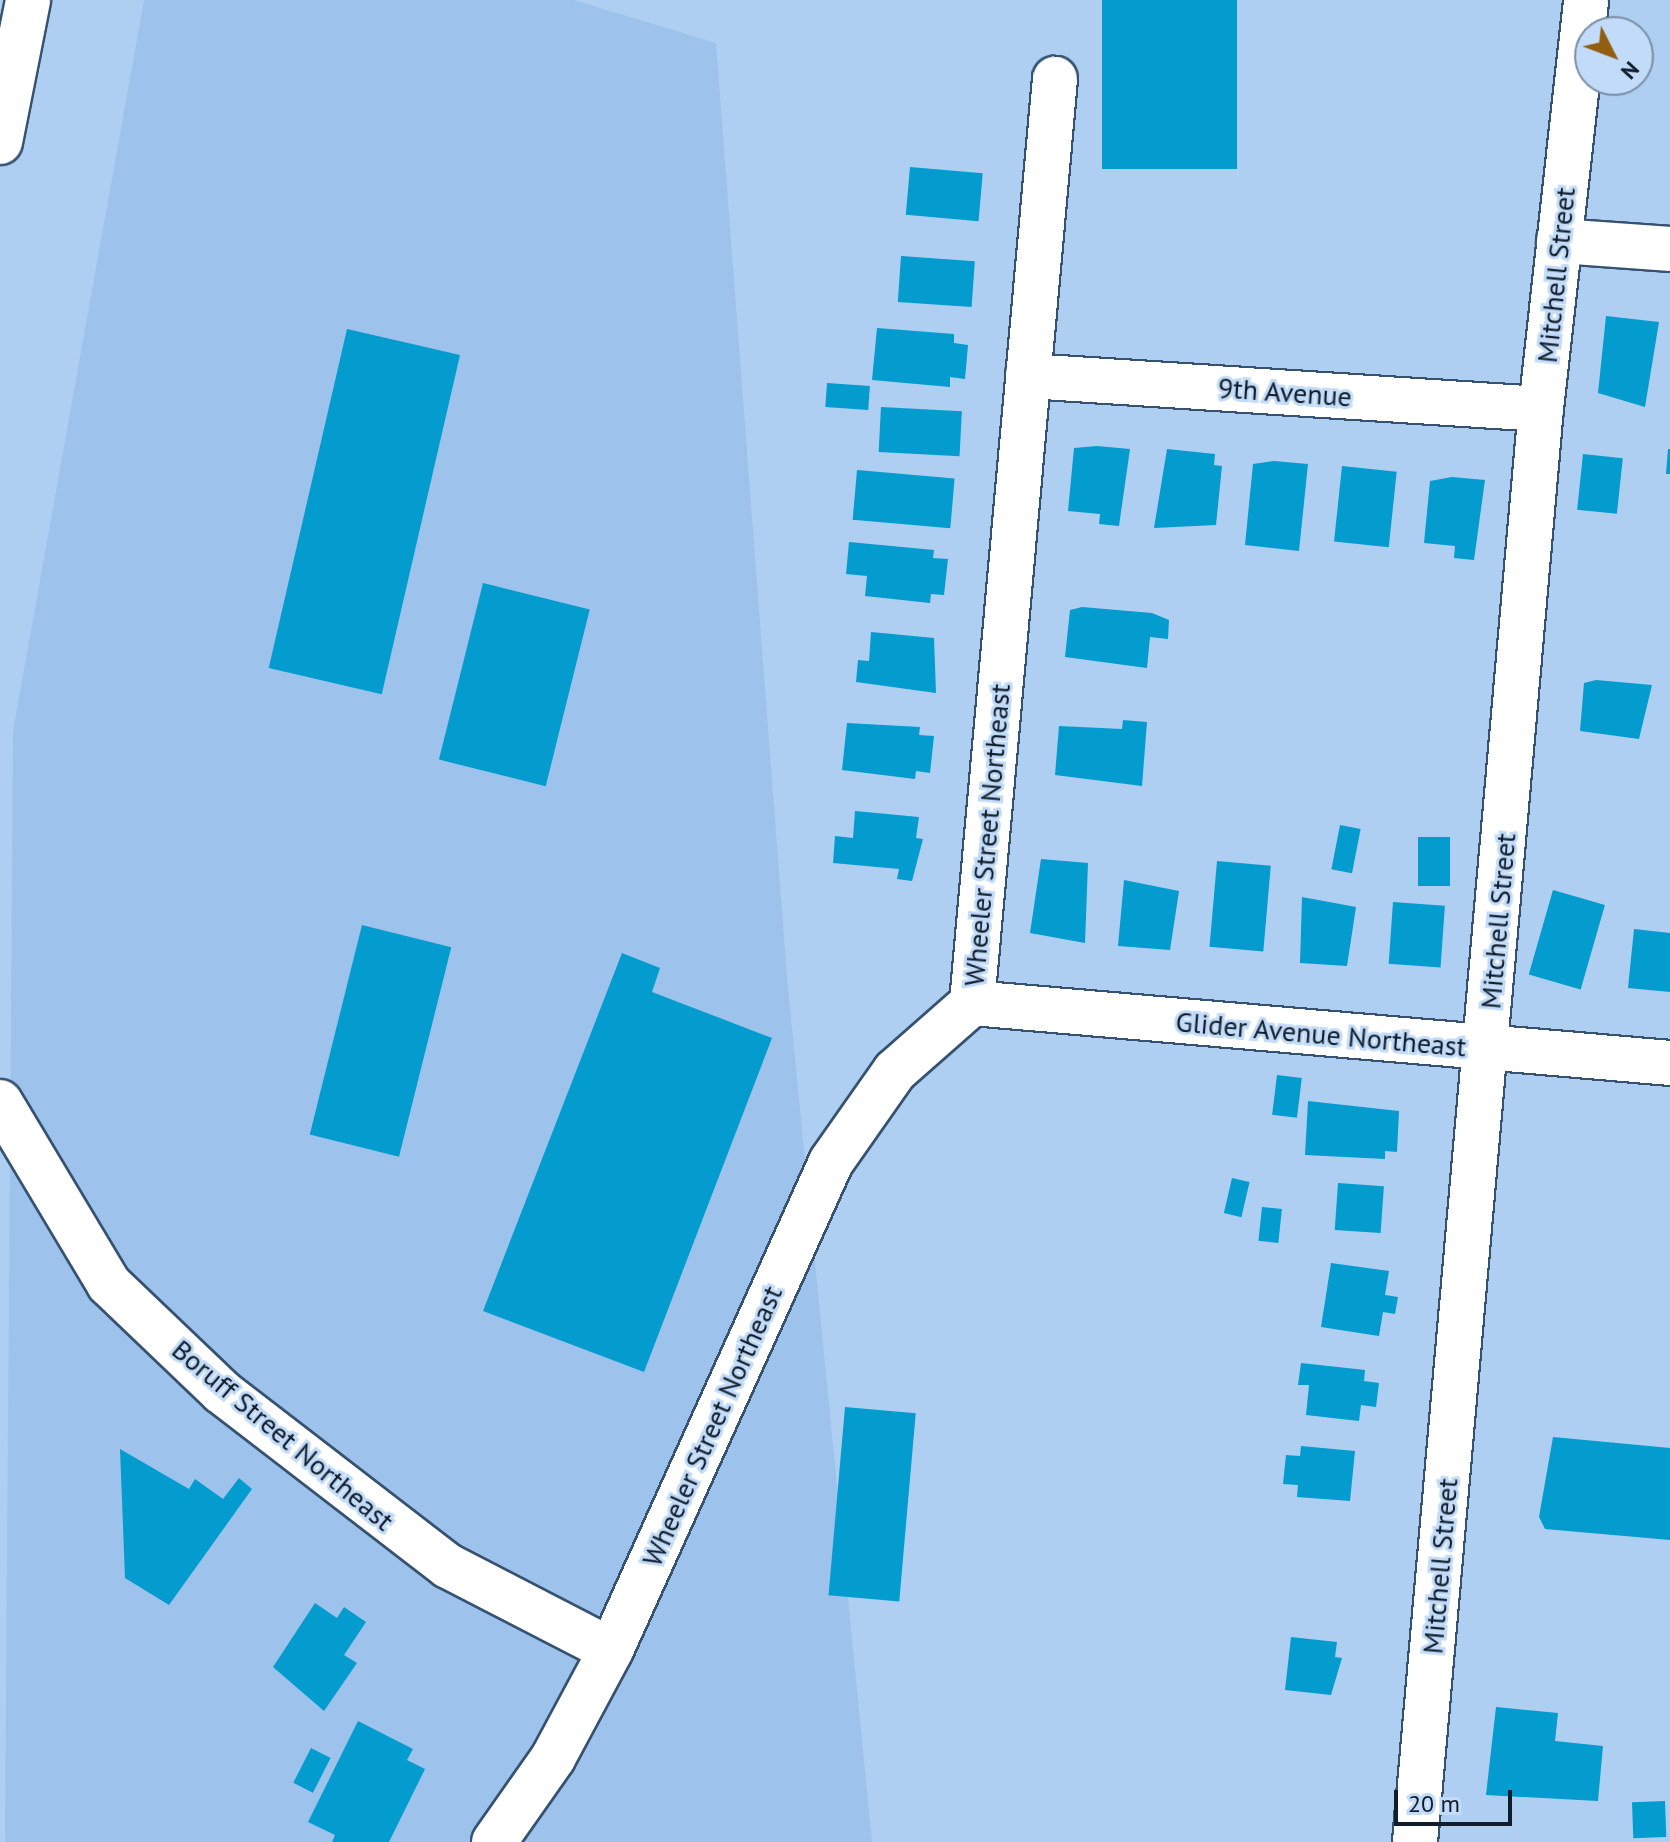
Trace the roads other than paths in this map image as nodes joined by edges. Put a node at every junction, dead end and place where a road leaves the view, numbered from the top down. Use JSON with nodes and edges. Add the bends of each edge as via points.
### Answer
{"nodes":[{"id":1,"x":28,"y":0,"type":"edge"},
{"id":2,"x":1586,"y":0,"type":"edge"},
{"id":3,"x":1055,"y":79,"type":"dead end"},
{"id":4,"x":0,"y":142,"type":"edge"},
{"id":5,"x":1559,"y":241,"type":"junction"},
{"id":6,"x":1670,"y":249,"type":"edge"},
{"id":7,"x":1028,"y":376,"type":"junction"},
{"id":8,"x":1541,"y":409,"type":"junction"},
{"id":9,"x":972,"y":1003,"type":"junction"},
{"id":10,"x":1487,"y":1048,"type":"junction"},
{"id":11,"x":1670,"y":1063,"type":"edge"},
{"id":12,"x":0,"y":1102,"type":"edge"},
{"id":13,"x":611,"y":1650,"type":"junction"},
{"id":14,"x":494,"y":1842,"type":"edge"},
{"id":15,"x":1415,"y":1842,"type":"edge"}],
"edges":[{"from":1,"to":4,"type":"main road"},
{"from":2,"to":5,"type":"main road","name":"Mitchell Street"},
{"from":3,"to":7,"type":"main road","name":"Wheeler Street Northeast"},
{"from":5,"to":6,"type":"main road"},
{"from":5,"to":8,"type":"main road","name":"Mitchell Street"},
{"from":7,"to":8,"type":"main road","name":"9th Avenue"},
{"from":7,"to":9,"type":"main road","name":"Wheeler Street Northeast"},
{"from":8,"to":10,"type":"main road","name":"Mitchell Street"},
{"from":9,"to":10,"type":"main road","name":"Glider Avenue Northeast"},
{"from":9,"to":13,"type":"main road","name":"Wheeler Street Northeast","via":[[895,1071],[831,1162]]},
{"from":10,"to":11,"type":"main road","name":"Glider Avenue Northeast"},
{"from":10,"to":15,"type":"main road","name":"Mitchell Street"},
{"from":12,"to":13,"type":"main road","name":"Boruff Street Northeast","via":[[109,1284],[222,1392],[448,1566]]},
{"from":13,"to":14,"type":"main road","name":"Wheeler Street Northeast","via":[[553,1758]]}]}
